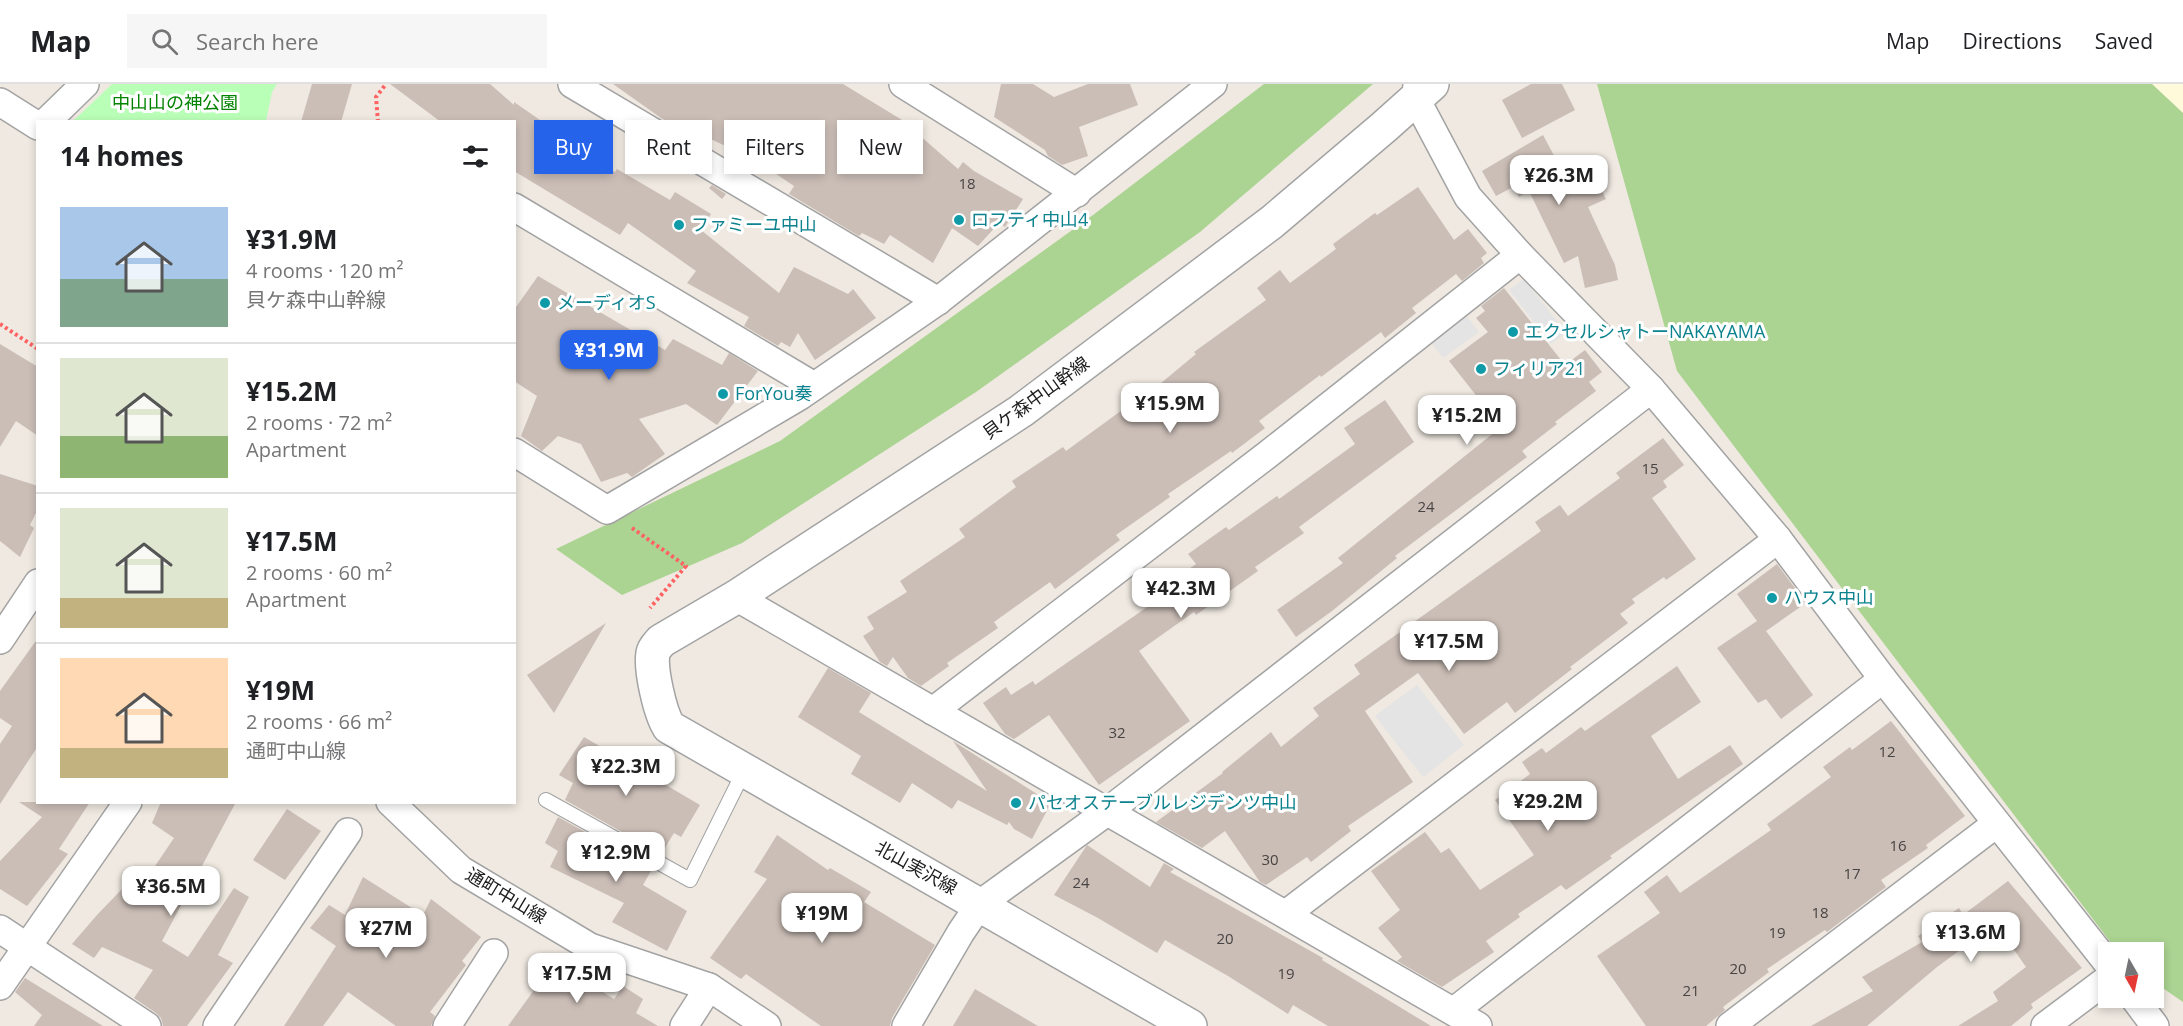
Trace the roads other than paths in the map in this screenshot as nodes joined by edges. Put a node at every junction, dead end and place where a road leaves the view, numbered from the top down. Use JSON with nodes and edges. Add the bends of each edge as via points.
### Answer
{"nodes":[{"id":1,"x":85,"y":84,"type":"edge"},
{"id":2,"x":572,"y":84,"type":"edge"},
{"id":3,"x":903,"y":84,"type":"edge"},
{"id":4,"x":1212,"y":84,"type":"edge"},
{"id":5,"x":1422,"y":89,"type":"edge"},
{"id":6,"x":0,"y":102,"type":"edge"},
{"id":7,"x":48,"y":120,"type":"edge"},
{"id":8,"x":36,"y":125,"type":"edge"},
{"id":9,"x":1077,"y":193,"type":"junction"},
{"id":10,"x":516,"y":208,"type":"edge"},
{"id":11,"x":1520,"y":255,"type":"junction"},
{"id":12,"x":938,"y":301,"type":"junction"},
{"id":13,"x":814,"y":386,"type":"junction"},
{"id":14,"x":1651,"y":389,"type":"junction"},
{"id":15,"x":516,"y":453,"type":"edge"},
{"id":16,"x":1778,"y":539,"type":"junction"},
{"id":17,"x":36,"y":586,"type":"edge"},
{"id":18,"x":736,"y":597,"type":"junction"},
{"id":19,"x":0,"y":640,"type":"edge"},
{"id":20,"x":1883,"y":679,"type":"junction"},
{"id":21,"x":658,"y":696,"type":"joint"},
{"id":22,"x":933,"y":711,"type":"junction"},
{"id":23,"x":744,"y":771,"type":"junction"},
{"id":24,"x":546,"y":800,"type":"dead end"},
{"id":25,"x":127,"y":804,"type":"edge"},
{"id":26,"x":392,"y":804,"type":"edge"},
{"id":27,"x":1108,"y":811,"type":"junction"},
{"id":28,"x":1996,"y":824,"type":"junction"},
{"id":29,"x":348,"y":832,"type":"dead end"},
{"id":30,"x":980,"y":904,"type":"junction"},
{"id":31,"x":1286,"y":914,"type":"junction"},
{"id":32,"x":0,"y":928,"type":"edge"},
{"id":33,"x":27,"y":946,"type":"junction"},
{"id":34,"x":2098,"y":951,"type":"edge"},
{"id":35,"x":494,"y":953,"type":"dead end"},
{"id":36,"x":0,"y":986,"type":"edge"},
{"id":37,"x":2098,"y":986,"type":"edge"},
{"id":38,"x":709,"y":987,"type":"junction"},
{"id":39,"x":2142,"y":1008,"type":"edge"},
{"id":40,"x":1454,"y":1011,"type":"junction"},
{"id":41,"x":147,"y":1026,"type":"edge"},
{"id":42,"x":217,"y":1026,"type":"edge"},
{"id":43,"x":447,"y":1026,"type":"edge"},
{"id":44,"x":684,"y":1026,"type":"edge"},
{"id":45,"x":767,"y":1026,"type":"edge"},
{"id":46,"x":906,"y":1026,"type":"edge"},
{"id":47,"x":1190,"y":1026,"type":"edge"},
{"id":48,"x":1478,"y":1026,"type":"edge"},
{"id":49,"x":1730,"y":1026,"type":"edge"},
{"id":50,"x":2045,"y":1026,"type":"edge"},
{"id":51,"x":2155,"y":1026,"type":"edge"}],
"edges":[{"from":1,"to":7,"type":"street"},
{"from":2,"to":12,"type":"street"},
{"from":3,"to":9,"type":"street"},
{"from":4,"to":9,"type":"street"},
{"from":5,"to":11,"type":"street","via":[[1467,197]]},
{"from":5,"to":18,"type":"street","name":"貝ケ森中山幹線","via":[[1272,222],[1021,411]]},
{"from":6,"to":8,"type":"street"},
{"from":9,"to":12,"type":"street"},
{"from":10,"to":13,"type":"street"},
{"from":11,"to":14,"type":"street"},
{"from":11,"to":22,"type":"street"},
{"from":12,"to":13,"type":"street"},
{"from":13,"to":15,"type":"street","via":[[607,510]]},
{"from":14,"to":16,"type":"street"},
{"from":14,"to":27,"type":"street"},
{"from":16,"to":20,"type":"street"},
{"from":16,"to":31,"type":"street"},
{"from":17,"to":19,"type":"street"},
{"from":18,"to":21,"type":"street","name":"貝ケ森中山幹線","via":[[661,641],[653,650]]},
{"from":18,"to":22,"type":"street"},
{"from":20,"to":28,"type":"street"},
{"from":20,"to":40,"type":"street"},
{"from":21,"to":23,"type":"street","name":"北山実沢線","via":[[669,727]]},
{"from":22,"to":27,"type":"street"},
{"from":23,"to":24,"type":"lane","via":[[690,880]]},
{"from":23,"to":30,"type":"street","name":"北山実沢線"},
{"from":25,"to":33,"type":"street"},
{"from":26,"to":38,"type":"street","name":"通町中山線","via":[[460,870],[590,947]]},
{"from":27,"to":30,"type":"street"},
{"from":27,"to":31,"type":"street"},
{"from":28,"to":34,"type":"street"},
{"from":28,"to":49,"type":"street"},
{"from":29,"to":42,"type":"street"},
{"from":30,"to":46,"type":"street"},
{"from":30,"to":47,"type":"street","name":"北山実沢線"},
{"from":31,"to":40,"type":"street"},
{"from":32,"to":33,"type":"street"},
{"from":33,"to":36,"type":"street"},
{"from":33,"to":41,"type":"street"},
{"from":35,"to":43,"type":"street"},
{"from":37,"to":50,"type":"street"},
{"from":38,"to":44,"type":"street"},
{"from":38,"to":45,"type":"street","name":"通町中山線"},
{"from":39,"to":51,"type":"street"},
{"from":40,"to":48,"type":"street"}]}
